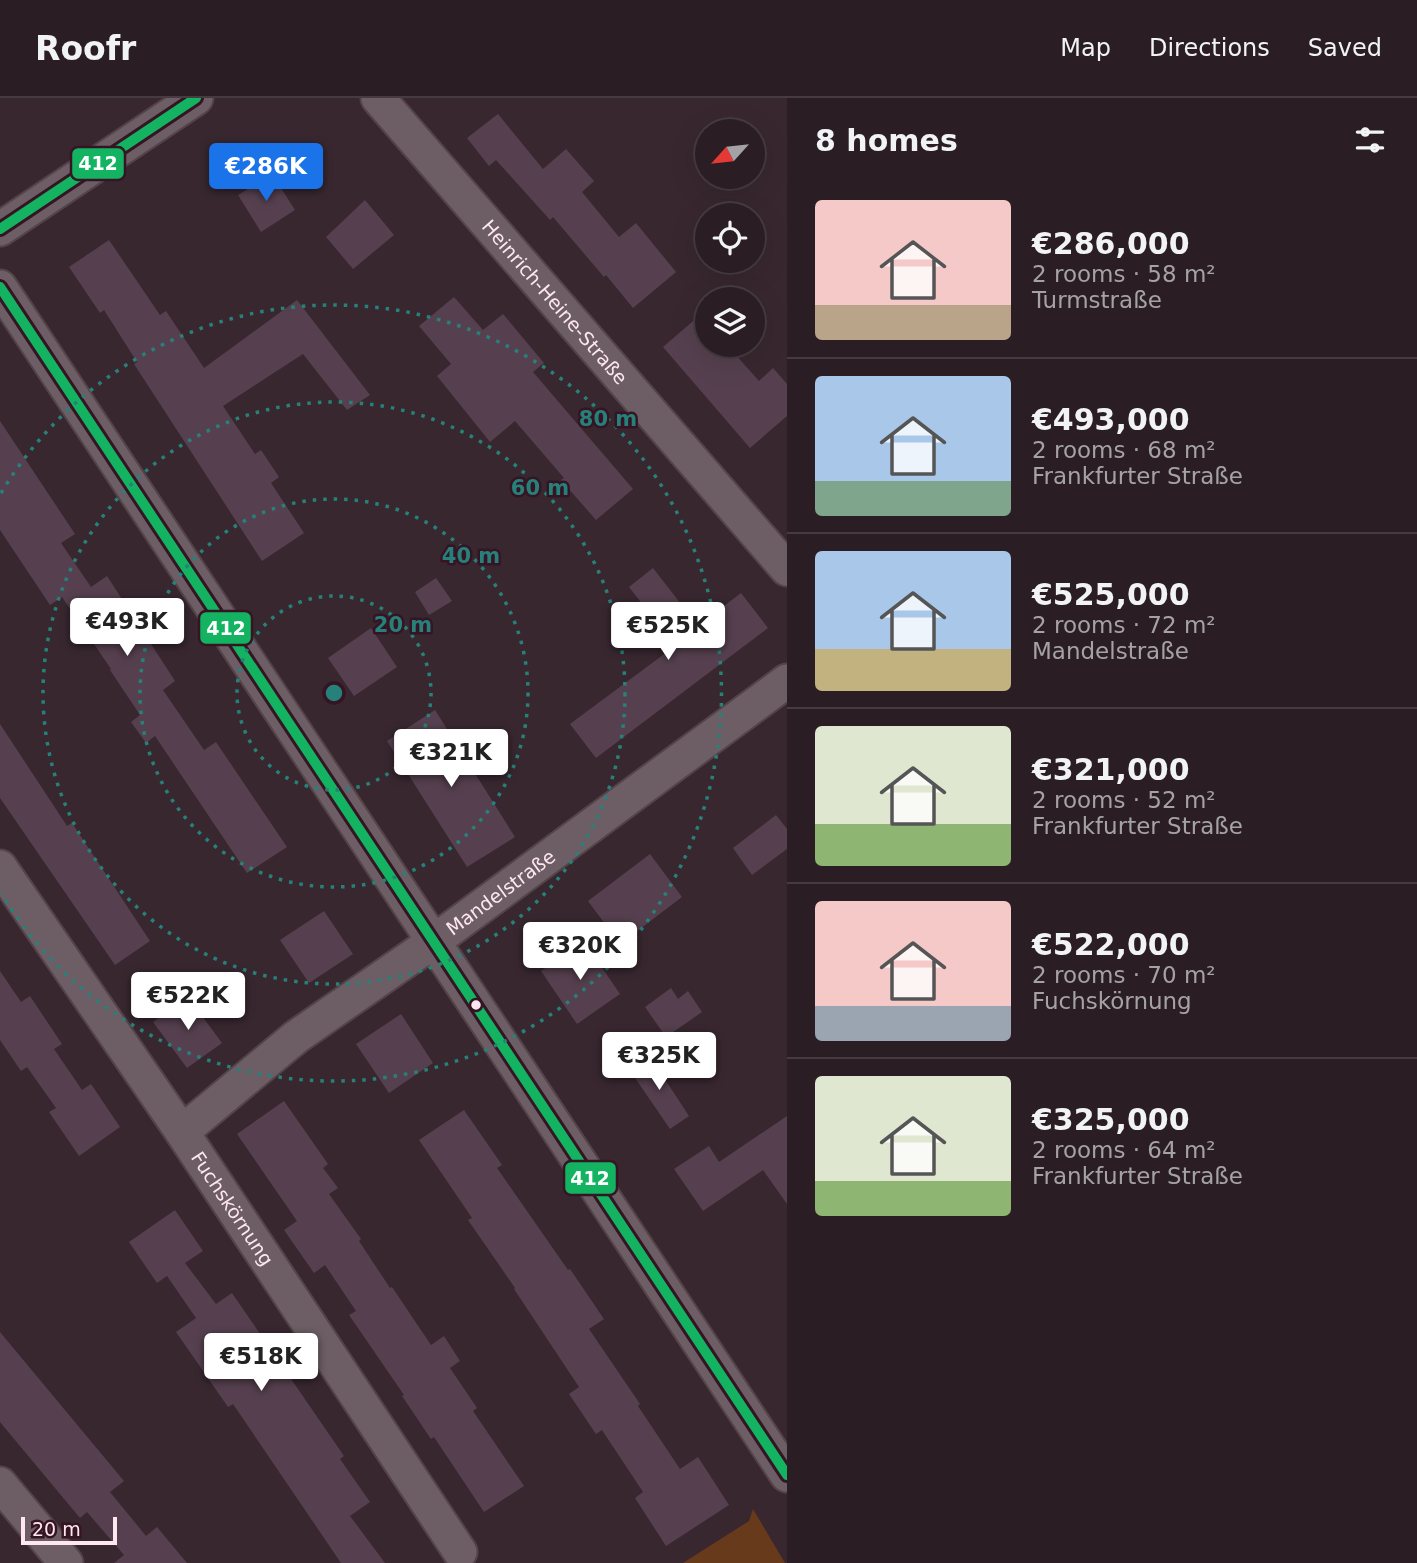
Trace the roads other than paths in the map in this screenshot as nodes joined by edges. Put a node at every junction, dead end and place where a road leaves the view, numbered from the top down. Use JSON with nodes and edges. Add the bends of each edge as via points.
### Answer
{"nodes":[{"id":1,"x":196,"y":98,"type":"edge"},
{"id":2,"x":378,"y":98,"type":"edge"},
{"id":3,"x":0,"y":229,"type":"edge"},
{"id":4,"x":0,"y":287,"type":"edge"},
{"id":5,"x":787,"y":569,"type":"edge"},
{"id":6,"x":787,"y":681,"type":"edge"},
{"id":7,"x":0,"y":867,"type":"edge"},
{"id":8,"x":433,"y":942,"type":"junction"},
{"id":9,"x":182,"y":1132,"type":"junction"},
{"id":10,"x":787,"y":1475,"type":"edge"},
{"id":11,"x":0,"y":1484,"type":"edge"},
{"id":12,"x":460,"y":1552,"type":"dead end"},
{"id":13,"x":66,"y":1563,"type":"edge"}],
"edges":[{"from":1,"to":3,"type":"street"},
{"from":2,"to":5,"type":"street","name":"Heinrich-Heine-Straße"},
{"from":4,"to":8,"type":"street"},
{"from":6,"to":8,"type":"street","name":"Mandelstraße"},
{"from":7,"to":9,"type":"street","name":"Fuchskörnung"},
{"from":8,"to":9,"type":"street","name":"Mandelstraße","via":[[296,1037]]},
{"from":8,"to":10,"type":"street"},
{"from":9,"to":12,"type":"street","name":"Fuchskörnung"},
{"from":11,"to":13,"type":"street"}]}
